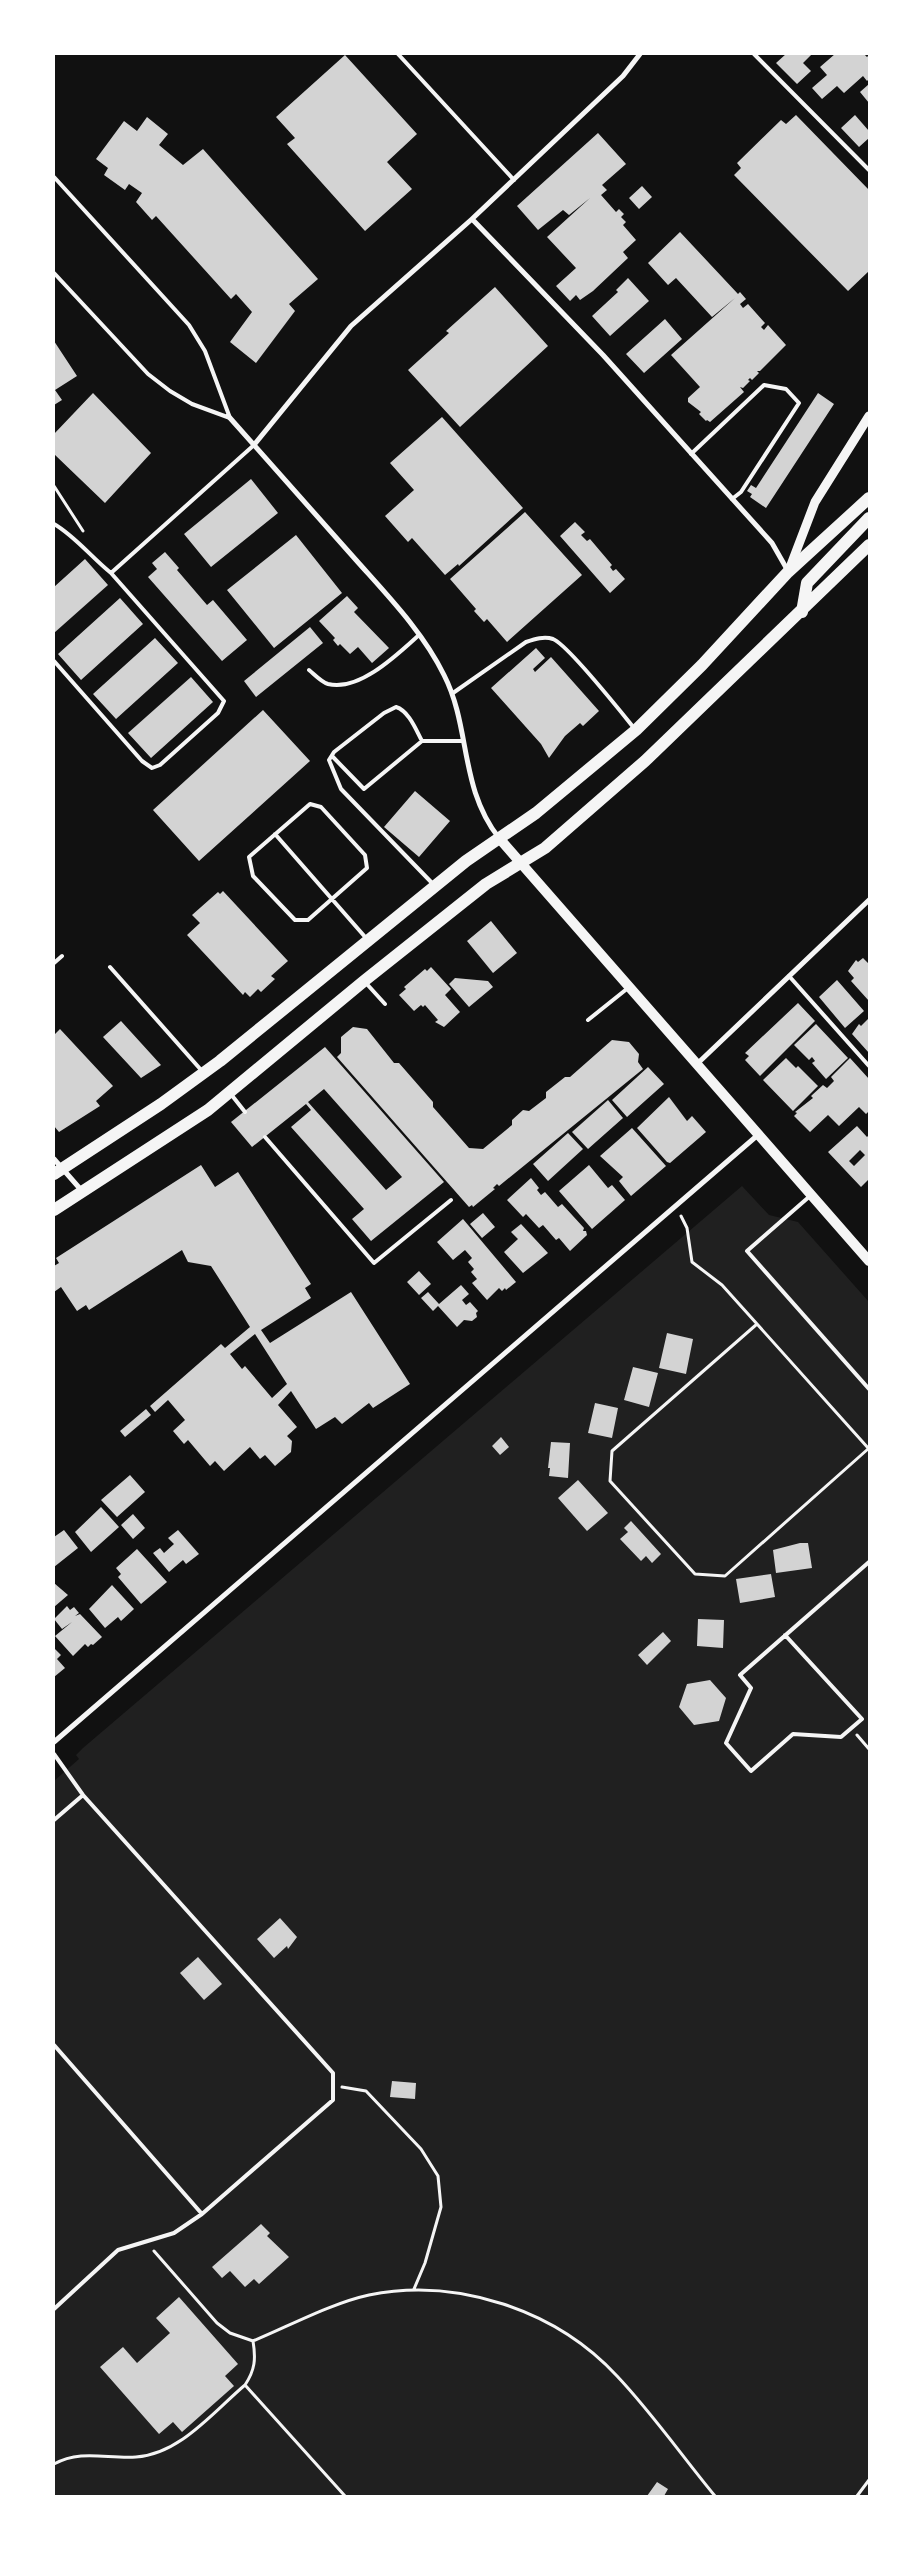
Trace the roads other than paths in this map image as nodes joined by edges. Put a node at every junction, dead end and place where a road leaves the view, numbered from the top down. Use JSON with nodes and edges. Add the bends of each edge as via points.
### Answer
{"nodes":[{"id":1,"x":398,"y":54,"type":"edge"},
{"id":2,"x":640,"y":54,"type":"edge"},
{"id":3,"x":754,"y":54,"type":"edge"},
{"id":4,"x":869,"y":170,"type":"edge"},
{"id":5,"x":54,"y":177,"type":"edge"},
{"id":6,"x":514,"y":180,"type":"junction"},
{"id":7,"x":472,"y":219,"type":"junction"},
{"id":8,"x":54,"y":273,"type":"edge"},
{"id":9,"x":869,"y":416,"type":"edge"},
{"id":10,"x":230,"y":418,"type":"junction"},
{"id":11,"x":254,"y":445,"type":"junction"},
{"id":12,"x":691,"y":454,"type":"junction"},
{"id":13,"x":869,"y":498,"type":"edge"},
{"id":14,"x":732,"y":499,"type":"junction"},
{"id":15,"x":869,"y":518,"type":"edge"},
{"id":16,"x":54,"y":524,"type":"edge"},
{"id":17,"x":869,"y":545,"type":"edge"},
{"id":18,"x":788,"y":572,"type":"junction"},
{"id":19,"x":111,"y":573,"type":"junction"},
{"id":20,"x":802,"y":612,"type":"junction"},
{"id":21,"x":419,"y":635,"type":"junction"},
{"id":22,"x":54,"y":661,"type":"edge"},
{"id":23,"x":310,"y":670,"type":"dead end"},
{"id":24,"x":453,"y":693,"type":"junction"},
{"id":25,"x":636,"y":730,"type":"junction"},
{"id":26,"x":422,"y":741,"type":"junction"},
{"id":27,"x":462,"y":741,"type":"junction"},
{"id":28,"x":332,"y":756,"type":"junction"},
{"id":29,"x":275,"y":834,"type":"junction"},
{"id":30,"x":499,"y":838,"type":"junction"},
{"id":31,"x":520,"y":864,"type":"junction"},
{"id":32,"x":435,"y":886,"type":"junction"},
{"id":33,"x":333,"y":898,"type":"junction"},
{"id":34,"x":869,"y":900,"type":"edge"},
{"id":35,"x":367,"y":940,"type":"junction"},
{"id":36,"x":62,"y":956,"type":"dead end"},
{"id":37,"x":54,"y":962,"type":"edge"},
{"id":38,"x":110,"y":967,"type":"dead end"},
{"id":39,"x":789,"y":976,"type":"junction"},
{"id":40,"x":364,"y":980,"type":"junction"},
{"id":41,"x":630,"y":986,"type":"junction"},
{"id":42,"x":385,"y":1004,"type":"dead end"},
{"id":43,"x":588,"y":1020,"type":"dead end"},
{"id":44,"x":697,"y":1064,"type":"junction"},
{"id":45,"x":869,"y":1066,"type":"edge"},
{"id":46,"x":204,"y":1072,"type":"junction"},
{"id":47,"x":230,"y":1093,"type":"junction"},
{"id":48,"x":245,"y":1112,"type":"dead end"},
{"id":49,"x":759,"y":1134,"type":"junction"},
{"id":50,"x":265,"y":1137,"type":"dead end"},
{"id":51,"x":54,"y":1159,"type":"edge"},
{"id":52,"x":58,"y":1172,"type":"edge"},
{"id":53,"x":83,"y":1191,"type":"junction"},
{"id":54,"x":812,"y":1194,"type":"junction"},
{"id":55,"x":452,"y":1200,"type":"dead end"},
{"id":56,"x":54,"y":1210,"type":"edge"},
{"id":57,"x":869,"y":1261,"type":"edge"},
{"id":58,"x":869,"y":1389,"type":"edge"},
{"id":59,"x":869,"y":1562,"type":"edge"},
{"id":60,"x":785,"y":1635,"type":"junction"},
{"id":61,"x":54,"y":1742,"type":"edge"},
{"id":62,"x":54,"y":1754,"type":"edge"},
{"id":63,"x":83,"y":1795,"type":"junction"},
{"id":64,"x":54,"y":1820,"type":"edge"},
{"id":65,"x":54,"y":2045,"type":"edge"},
{"id":66,"x":202,"y":2214,"type":"junction"},
{"id":67,"x":54,"y":2309,"type":"edge"}],
"edges":[{"from":1,"to":6,"type":"lane"},
{"from":2,"to":6,"type":"street","via":[[624,76]]},
{"from":3,"to":4,"type":"lane"},
{"from":5,"to":10,"type":"lane","via":[[189,325],[205,351]]},
{"from":6,"to":7,"type":"street"},
{"from":7,"to":11,"type":"street","via":[[351,326]]},
{"from":7,"to":12,"type":"street","via":[[603,355]]},
{"from":8,"to":10,"type":"lane","via":[[148,374],[192,404]]},
{"from":9,"to":18,"type":"street","via":[[815,502]]},
{"from":10,"to":11,"type":"street"},
{"from":11,"to":19,"type":"lane"},
{"from":11,"to":21,"type":"street"},
{"from":12,"to":14,"type":"street"},
{"from":12,"to":14,"type":"lane","via":[[764,385],[786,389],[798,403],[740,492]]},
{"from":13,"to":18,"type":"main road"},
{"from":14,"to":18,"type":"street","via":[[774,546]]},
{"from":15,"to":20,"type":"main road","via":[[807,583]]},
{"from":16,"to":19,"type":"lane"},
{"from":17,"to":20,"type":"main road"},
{"from":18,"to":25,"type":"main road","via":[[702,666]]},
{"from":19,"to":22,"type":"lane","via":[[224,700],[218,713],[160,765],[152,768],[142,761]]},
{"from":20,"to":31,"type":"main road","via":[[645,761],[545,848]]},
{"from":21,"to":23,"type":"lane","via":[[362,679],[326,684]]},
{"from":21,"to":24,"type":"street"},
{"from":24,"to":25,"type":"lane","via":[[526,642],[552,639]]},
{"from":24,"to":27,"type":"street"},
{"from":25,"to":30,"type":"main road","via":[[536,813]]},
{"from":26,"to":27,"type":"lane"},
{"from":26,"to":28,"type":"lane","via":[[364,789]]},
{"from":26,"to":28,"type":"lane","via":[[406,713],[396,707],[384,713]]},
{"from":27,"to":30,"type":"street","via":[[472,788],[485,821]]},
{"from":28,"to":32,"type":"lane","via":[[329,760],[331,768],[341,789]]},
{"from":29,"to":33,"type":"lane"},
{"from":29,"to":33,"type":"lane","via":[[249,857],[253,876],[295,920],[308,920]]},
{"from":29,"to":33,"type":"lane","via":[[310,804],[320,807],[365,855],[367,868]]},
{"from":30,"to":31,"type":"main road"},
{"from":30,"to":32,"type":"main road"},
{"from":31,"to":40,"type":"main road","via":[[486,884]]},
{"from":31,"to":41,"type":"main road"},
{"from":32,"to":35,"type":"main road"},
{"from":33,"to":35,"type":"lane"},
{"from":34,"to":39,"type":"street"},
{"from":35,"to":46,"type":"main road"},
{"from":36,"to":37,"type":"lane"},
{"from":38,"to":46,"type":"lane"},
{"from":39,"to":44,"type":"street"},
{"from":39,"to":45,"type":"lane"},
{"from":40,"to":42,"type":"lane"},
{"from":40,"to":47,"type":"main road"},
{"from":41,"to":43,"type":"lane"},
{"from":41,"to":44,"type":"main road"},
{"from":44,"to":49,"type":"main road"},
{"from":46,"to":52,"type":"main road"},
{"from":47,"to":48,"type":"lane"},
{"from":47,"to":53,"type":"main road"},
{"from":49,"to":54,"type":"main road"},
{"from":49,"to":61,"type":"street"},
{"from":50,"to":55,"type":"lane","via":[[374,1263]]},
{"from":51,"to":52,"type":"street"},
{"from":52,"to":53,"type":"street"},
{"from":53,"to":56,"type":"main road"},
{"from":54,"to":57,"type":"main road"},
{"from":54,"to":58,"type":"lane","via":[[747,1251]]},
{"from":59,"to":60,"type":"lane"},
{"from":60,"to":60,"type":"lane","via":[[862,1719],[841,1737],[792,1734],[751,1771],[726,1743],[751,1688],[740,1675]]},
{"from":62,"to":63,"type":"lane"},
{"from":63,"to":64,"type":"lane"},
{"from":63,"to":66,"type":"lane","via":[[333,2073],[334,2100]]},
{"from":65,"to":66,"type":"lane"},
{"from":66,"to":67,"type":"lane","via":[[174,2233],[118,2250]]}]}
